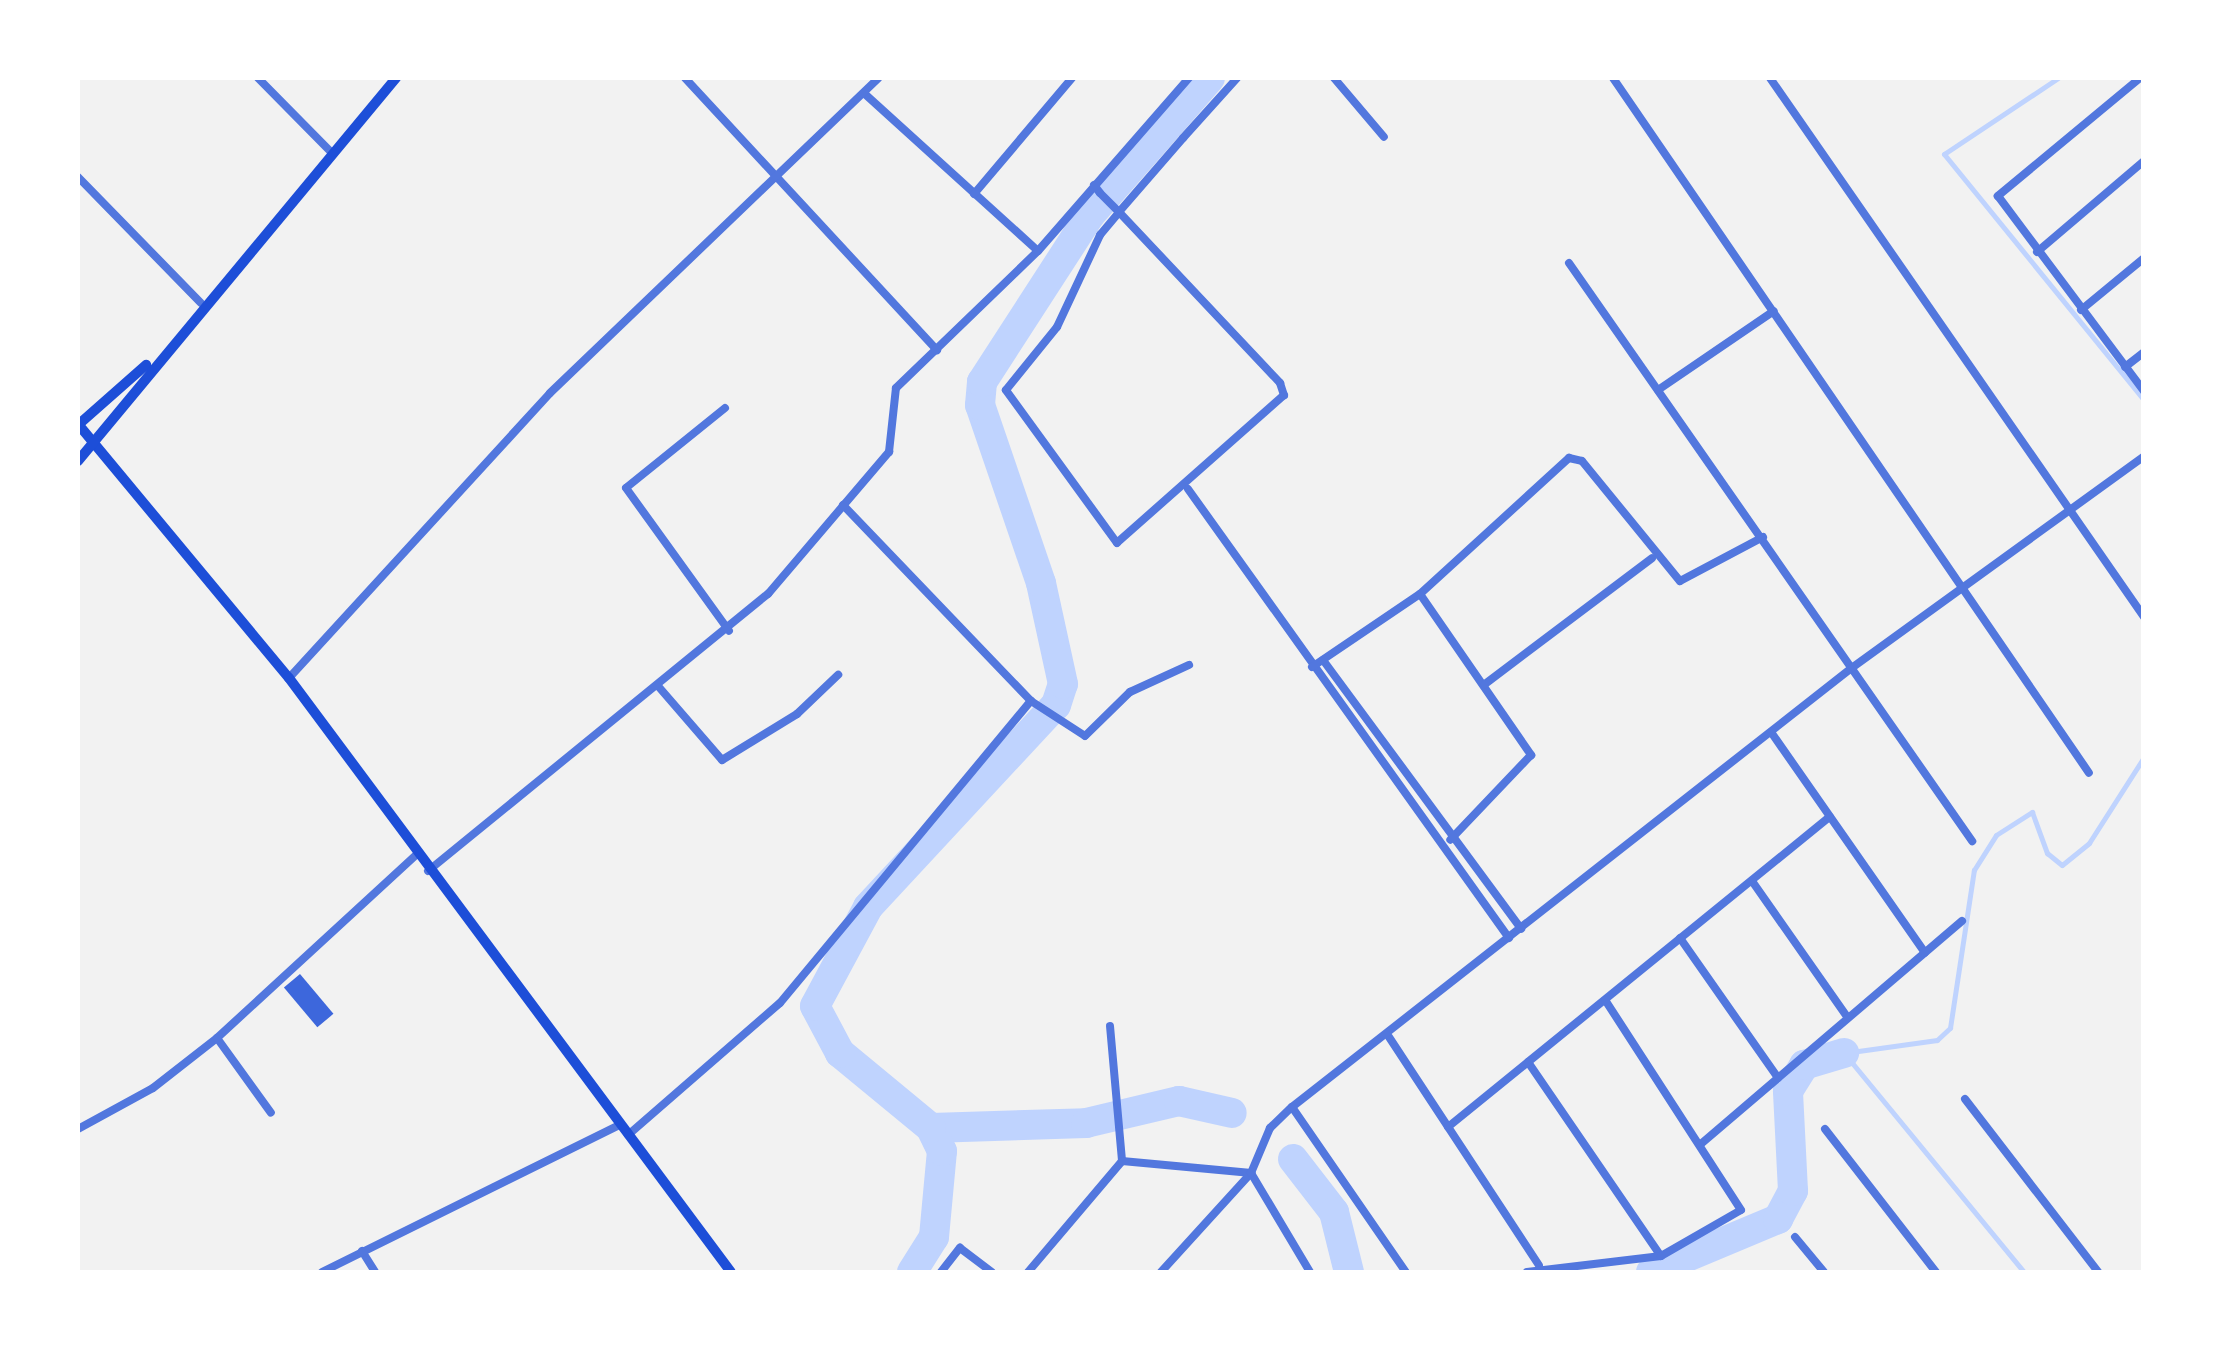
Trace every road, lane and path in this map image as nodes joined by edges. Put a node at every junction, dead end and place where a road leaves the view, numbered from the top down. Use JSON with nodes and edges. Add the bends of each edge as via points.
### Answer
{"nodes":[{"id":1,"x":258,"y":78,"type":"edge"},
{"id":2,"x":396,"y":78,"type":"edge"},
{"id":3,"x":685,"y":78,"type":"edge"},
{"id":4,"x":879,"y":78,"type":"edge"},
{"id":5,"x":1072,"y":78,"type":"edge"},
{"id":6,"x":1189,"y":78,"type":"edge"},
{"id":7,"x":1237,"y":78,"type":"edge"},
{"id":8,"x":1334,"y":78,"type":"edge"},
{"id":9,"x":1613,"y":78,"type":"edge"},
{"id":10,"x":1770,"y":78,"type":"edge"},
{"id":11,"x":2140,"y":78,"type":"edge"},
{"id":12,"x":866,"y":95,"type":"junction"},
{"id":13,"x":1384,"y":136,"type":"dead end"},
{"id":14,"x":332,"y":152,"type":"junction"},
{"id":15,"x":2144,"y":161,"type":"edge"},
{"id":16,"x":78,"y":177,"type":"edge"},
{"id":17,"x":781,"y":178,"type":"junction"},
{"id":18,"x":1097,"y":189,"type":"junction"},
{"id":19,"x":974,"y":194,"type":"junction"},
{"id":20,"x":1116,"y":209,"type":"junction"},
{"id":21,"x":1038,"y":252,"type":"junction"},
{"id":22,"x":2038,"y":252,"type":"junction"},
{"id":23,"x":2144,"y":258,"type":"edge"},
{"id":24,"x":1569,"y":263,"type":"dead end"},
{"id":25,"x":201,"y":303,"type":"junction"},
{"id":26,"x":2082,"y":310,"type":"junction"},
{"id":27,"x":1774,"y":311,"type":"junction"},
{"id":28,"x":937,"y":350,"type":"junction"},
{"id":29,"x":2144,"y":352,"type":"edge"},
{"id":30,"x":158,"y":355,"type":"junction"},
{"id":31,"x":2125,"y":367,"type":"junction"},
{"id":32,"x":1658,"y":390,"type":"junction"},
{"id":33,"x":2144,"y":391,"type":"edge"},
{"id":34,"x":725,"y":408,"type":"dead end"},
{"id":35,"x":78,"y":424,"type":"edge"},
{"id":36,"x":94,"y":440,"type":"junction"},
{"id":37,"x":2144,"y":456,"type":"edge"},
{"id":38,"x":78,"y":461,"type":"edge"},
{"id":39,"x":1188,"y":489,"type":"junction"},
{"id":40,"x":843,"y":505,"type":"junction"},
{"id":41,"x":2072,"y":513,"type":"junction"},
{"id":42,"x":1764,"y":538,"type":"junction"},
{"id":43,"x":1652,"y":558,"type":"junction"},
{"id":44,"x":1966,"y":586,"type":"junction"},
{"id":45,"x":1420,"y":594,"type":"junction"},
{"id":46,"x":2144,"y":617,"type":"edge"},
{"id":47,"x":729,"y":631,"type":"junction"},
{"id":48,"x":1323,"y":660,"type":"junction"},
{"id":49,"x":1189,"y":665,"type":"dead end"},
{"id":50,"x":1312,"y":667,"type":"junction"},
{"id":51,"x":1852,"y":667,"type":"junction"},
{"id":52,"x":838,"y":675,"type":"dead end"},
{"id":53,"x":289,"y":678,"type":"junction"},
{"id":54,"x":1484,"y":684,"type":"junction"},
{"id":55,"x":658,"y":686,"type":"junction"},
{"id":56,"x":1033,"y":703,"type":"junction"},
{"id":57,"x":1771,"y":732,"type":"junction"},
{"id":58,"x":2089,"y":773,"type":"dead end"},
{"id":59,"x":1830,"y":817,"type":"junction"},
{"id":60,"x":1453,"y":837,"type":"junction"},
{"id":61,"x":1972,"y":841,"type":"dead end"},
{"id":62,"x":1442,"y":846,"type":"junction"},
{"id":63,"x":418,"y":854,"type":"junction"},
{"id":64,"x":428,"y":871,"type":"junction"},
{"id":65,"x":1752,"y":880,"type":"junction"},
{"id":66,"x":1962,"y":921,"type":"dead end"},
{"id":67,"x":1521,"y":929,"type":"junction"},
{"id":68,"x":1510,"y":938,"type":"junction"},
{"id":69,"x":1680,"y":938,"type":"junction"},
{"id":70,"x":1924,"y":953,"type":"junction"},
{"id":71,"x":1605,"y":1000,"type":"junction"},
{"id":72,"x":1848,"y":1018,"type":"junction"},
{"id":73,"x":1110,"y":1026,"type":"dead end"},
{"id":74,"x":1388,"y":1037,"type":"junction"},
{"id":75,"x":216,"y":1038,"type":"junction"},
{"id":76,"x":1528,"y":1062,"type":"junction"},
{"id":77,"x":1778,"y":1078,"type":"junction"},
{"id":78,"x":1965,"y":1099,"type":"dead end"},
{"id":79,"x":1292,"y":1107,"type":"junction"},
{"id":80,"x":270,"y":1114,"type":"dead end"},
{"id":81,"x":620,"y":1125,"type":"junction"},
{"id":82,"x":1448,"y":1127,"type":"junction"},
{"id":83,"x":78,"y":1128,"type":"edge"},
{"id":84,"x":1825,"y":1130,"type":"dead end"},
{"id":85,"x":628,"y":1136,"type":"junction"},
{"id":86,"x":1702,"y":1143,"type":"junction"},
{"id":87,"x":1122,"y":1161,"type":"junction"},
{"id":88,"x":1251,"y":1173,"type":"junction"},
{"id":89,"x":1795,"y":1237,"type":"dead end"},
{"id":90,"x":362,"y":1251,"type":"junction"},
{"id":91,"x":1661,"y":1256,"type":"junction"},
{"id":92,"x":1306,"y":1262,"type":"junction"},
{"id":93,"x":1539,"y":1265,"type":"junction"},
{"id":94,"x":322,"y":1272,"type":"edge"},
{"id":95,"x":375,"y":1272,"type":"edge"},
{"id":96,"x":730,"y":1272,"type":"edge"},
{"id":97,"x":941,"y":1272,"type":"edge"},
{"id":98,"x":992,"y":1272,"type":"edge"},
{"id":99,"x":1028,"y":1272,"type":"edge"},
{"id":100,"x":1162,"y":1272,"type":"edge"},
{"id":101,"x":1297,"y":1272,"type":"edge"},
{"id":102,"x":1310,"y":1272,"type":"edge"},
{"id":103,"x":1406,"y":1272,"type":"edge"},
{"id":104,"x":1527,"y":1272,"type":"edge"},
{"id":105,"x":1824,"y":1272,"type":"edge"},
{"id":106,"x":1936,"y":1272,"type":"edge"},
{"id":107,"x":2098,"y":1272,"type":"edge"}],
"edges":[{"from":1,"to":14,"type":"street"},
{"from":2,"to":14,"type":"main road"},
{"from":3,"to":17,"type":"street"},
{"from":4,"to":12,"type":"street"},
{"from":5,"to":19,"type":"street"},
{"from":6,"to":18,"type":"street"},
{"from":7,"to":20,"type":"street"},
{"from":8,"to":13,"type":"street"},
{"from":9,"to":27,"type":"street"},
{"from":10,"to":41,"type":"street"},
{"from":11,"to":22,"type":"street","via":[[1998,196]]},
{"from":12,"to":17,"type":"street"},
{"from":12,"to":19,"type":"street"},
{"from":14,"to":25,"type":"main road"},
{"from":15,"to":22,"type":"street"},
{"from":16,"to":25,"type":"street"},
{"from":17,"to":28,"type":"street"},
{"from":17,"to":53,"type":"street","via":[[550,393]]},
{"from":18,"to":20,"type":"street"},
{"from":18,"to":21,"type":"street"},
{"from":19,"to":21,"type":"street"},
{"from":20,"to":39,"type":"street","via":[[1283,389]]},
{"from":20,"to":39,"type":"street","via":[[1058,326],[1006,395],[1117,543]]},
{"from":21,"to":28,"type":"street"},
{"from":22,"to":26,"type":"street"},
{"from":23,"to":26,"type":"street"},
{"from":24,"to":32,"type":"street"},
{"from":25,"to":30,"type":"main road"},
{"from":26,"to":31,"type":"street"},
{"from":27,"to":32,"type":"street"},
{"from":27,"to":44,"type":"street"},
{"from":28,"to":40,"type":"street","via":[[889,396],[893,444]]},
{"from":29,"to":31,"type":"street"},
{"from":30,"to":35,"type":"main road"},
{"from":30,"to":36,"type":"main road"},
{"from":31,"to":33,"type":"street"},
{"from":32,"to":42,"type":"street"},
{"from":34,"to":47,"type":"street","via":[[626,488]]},
{"from":35,"to":36,"type":"main road"},
{"from":36,"to":38,"type":"main road"},
{"from":36,"to":53,"type":"main road"},
{"from":37,"to":41,"type":"street"},
{"from":39,"to":50,"type":"street"},
{"from":40,"to":47,"type":"street"},
{"from":40,"to":56,"type":"street"},
{"from":41,"to":44,"type":"street"},
{"from":41,"to":46,"type":"street"},
{"from":42,"to":43,"type":"street","via":[[1688,582]]},
{"from":42,"to":51,"type":"street"},
{"from":43,"to":45,"type":"street","via":[[1582,461],[1569,458]]},
{"from":43,"to":54,"type":"street"},
{"from":44,"to":51,"type":"street"},
{"from":44,"to":58,"type":"street"},
{"from":45,"to":48,"type":"street"},
{"from":45,"to":54,"type":"street"},
{"from":47,"to":55,"type":"street"},
{"from":48,"to":50,"type":"street"},
{"from":48,"to":60,"type":"street"},
{"from":49,"to":56,"type":"street","via":[[1130,692],[1085,736]]},
{"from":50,"to":62,"type":"street"},
{"from":51,"to":57,"type":"street"},
{"from":51,"to":61,"type":"street"},
{"from":52,"to":55,"type":"street","via":[[797,714],[722,760]]},
{"from":53,"to":63,"type":"main road"},
{"from":54,"to":60,"type":"street","via":[[1530,761]]},
{"from":55,"to":64,"type":"street"},
{"from":56,"to":85,"type":"street","via":[[780,1003]]},
{"from":57,"to":59,"type":"street"},
{"from":57,"to":67,"type":"street"},
{"from":59,"to":65,"type":"street"},
{"from":59,"to":70,"type":"street"},
{"from":60,"to":62,"type":"street"},
{"from":60,"to":67,"type":"street"},
{"from":62,"to":68,"type":"street"},
{"from":63,"to":64,"type":"main road"},
{"from":63,"to":75,"type":"street"},
{"from":64,"to":81,"type":"main road"},
{"from":65,"to":69,"type":"street"},
{"from":65,"to":72,"type":"street"},
{"from":66,"to":70,"type":"street"},
{"from":67,"to":68,"type":"street"},
{"from":68,"to":74,"type":"street"},
{"from":69,"to":71,"type":"street"},
{"from":69,"to":77,"type":"street"},
{"from":70,"to":72,"type":"street"},
{"from":71,"to":76,"type":"street"},
{"from":71,"to":86,"type":"street"},
{"from":72,"to":77,"type":"street"},
{"from":73,"to":87,"type":"street","via":[[1124,1101]]},
{"from":74,"to":79,"type":"street"},
{"from":74,"to":82,"type":"street"},
{"from":75,"to":80,"type":"street"},
{"from":75,"to":83,"type":"street"},
{"from":76,"to":82,"type":"street"},
{"from":76,"to":91,"type":"street"},
{"from":77,"to":86,"type":"street"},
{"from":78,"to":107,"type":"street"},
{"from":79,"to":88,"type":"street","via":[[1270,1128]]},
{"from":79,"to":103,"type":"street"},
{"from":81,"to":85,"type":"main road"},
{"from":81,"to":90,"type":"street"},
{"from":82,"to":93,"type":"street"},
{"from":84,"to":106,"type":"street"},
{"from":85,"to":96,"type":"main road"},
{"from":86,"to":91,"type":"street","via":[[1741,1210]]},
{"from":87,"to":88,"type":"street"},
{"from":87,"to":99,"type":"street"},
{"from":88,"to":92,"type":"street"},
{"from":88,"to":100,"type":"street"},
{"from":89,"to":105,"type":"street"},
{"from":90,"to":94,"type":"street"},
{"from":90,"to":95,"type":"street"},
{"from":91,"to":93,"type":"street","via":[[1602,1268]]},
{"from":92,"to":101,"type":"street"},
{"from":92,"to":102,"type":"street"},
{"from":93,"to":104,"type":"street"},
{"from":97,"to":98,"type":"street","via":[[960,1248]]}]}
